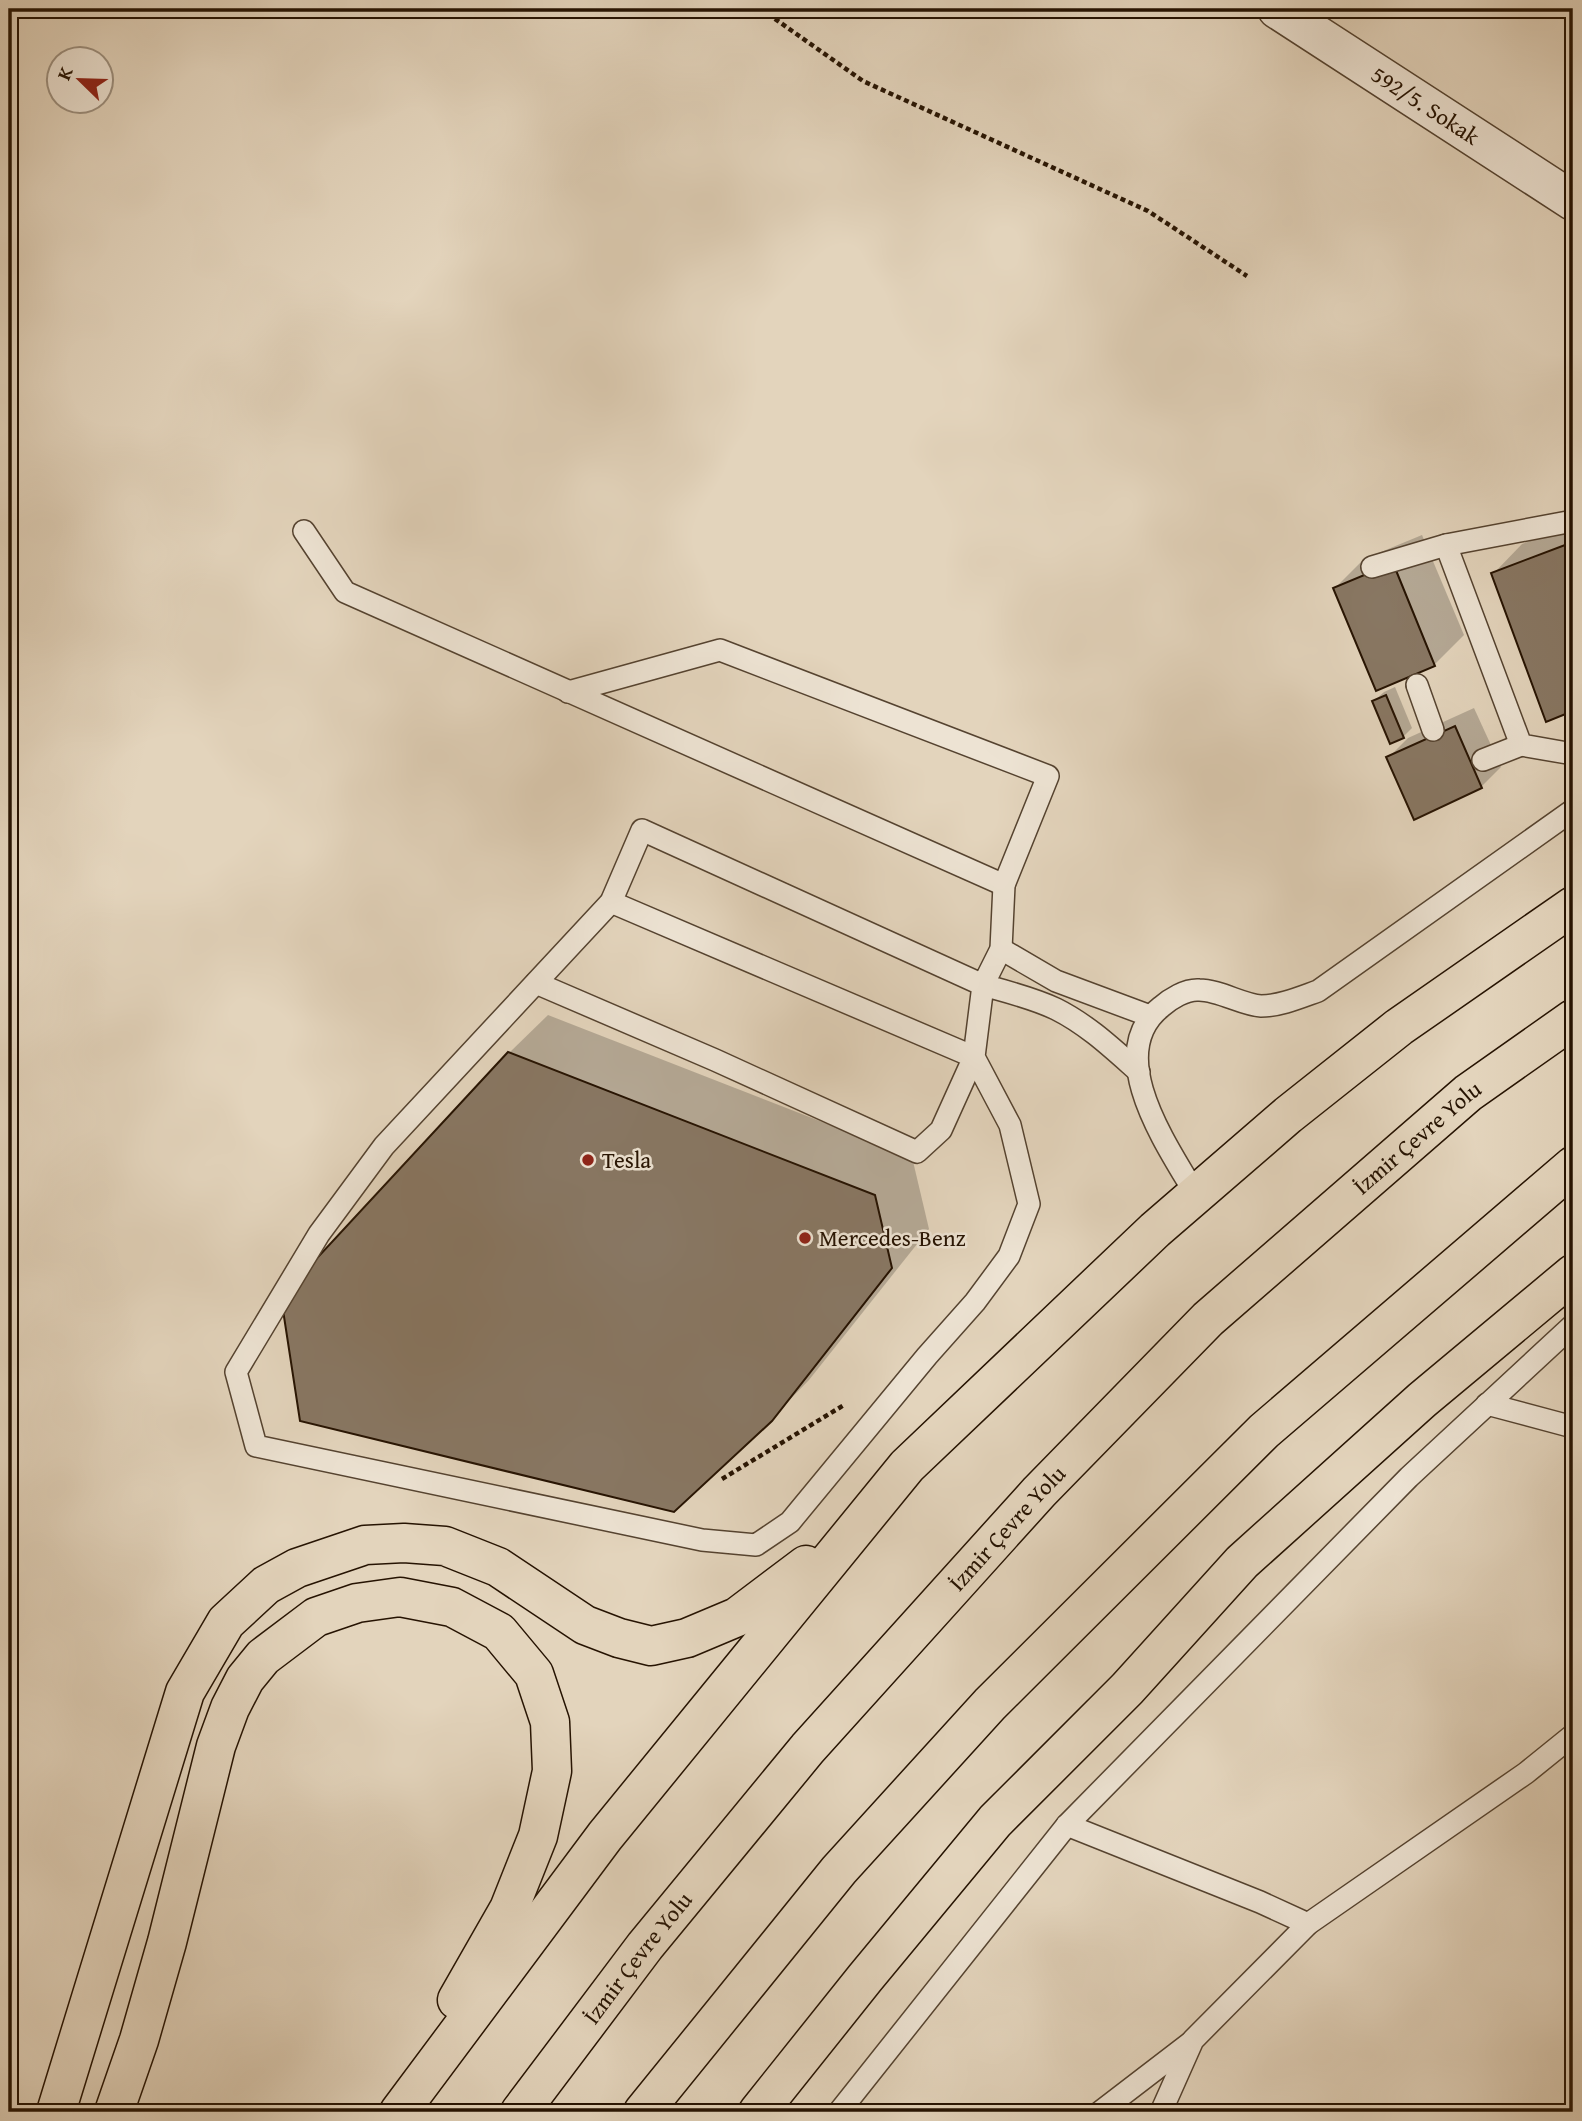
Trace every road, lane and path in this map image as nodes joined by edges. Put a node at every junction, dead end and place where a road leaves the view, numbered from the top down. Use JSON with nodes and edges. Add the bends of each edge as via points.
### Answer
{"nodes":[{"id":1,"x":761,"y":9,"type":"edge"},
{"id":2,"x":1277,"y":9,"type":"edge"},
{"id":3,"x":1573,"y":201,"type":"edge"},
{"id":4,"x":1247,"y":276,"type":"dead end"},
{"id":5,"x":1573,"y":521,"type":"edge"},
{"id":6,"x":304,"y":531,"type":"dead end"},
{"id":7,"x":1446,"y":545,"type":"junction"},
{"id":8,"x":1372,"y":567,"type":"dead end"},
{"id":9,"x":1418,"y":685,"type":"dead end"},
{"id":10,"x":568,"y":692,"type":"junction"},
{"id":11,"x":1433,"y":730,"type":"dead end"},
{"id":12,"x":1521,"y":744,"type":"junction"},
{"id":13,"x":1573,"y":754,"type":"edge"},
{"id":14,"x":1483,"y":761,"type":"dead end"},
{"id":15,"x":1573,"y":810,"type":"edge"},
{"id":16,"x":1004,"y":885,"type":"junction"},
{"id":17,"x":611,"y":902,"type":"junction"},
{"id":18,"x":1573,"y":906,"type":"edge"},
{"id":19,"x":1001,"y":948,"type":"junction"},
{"id":20,"x":536,"y":983,"type":"junction"},
{"id":21,"x":983,"y":985,"type":"junction"},
{"id":22,"x":1150,"y":1016,"type":"junction"},
{"id":23,"x":1573,"y":1018,"type":"edge"},
{"id":24,"x":974,"y":1058,"type":"junction"},
{"id":25,"x":1139,"y":1072,"type":"junction"},
{"id":26,"x":1573,"y":1166,"type":"edge"},
{"id":27,"x":1196,"y":1195,"type":"junction"},
{"id":28,"x":1573,"y":1274,"type":"edge"},
{"id":29,"x":1573,"y":1325,"type":"edge"},
{"id":30,"x":852,"y":1399,"type":"dead end"},
{"id":31,"x":1487,"y":1404,"type":"junction"},
{"id":32,"x":1573,"y":1427,"type":"edge"},
{"id":33,"x":722,"y":1479,"type":"dead end"},
{"id":34,"x":855,"y":1528,"type":"junction"},
{"id":35,"x":1573,"y":1735,"type":"edge"},
{"id":36,"x":1067,"y":1825,"type":"junction"},
{"id":37,"x":1308,"y":1924,"type":"junction"},
{"id":38,"x":1193,"y":2040,"type":"junction"},
{"id":39,"x":56,"y":2112,"type":"edge"},
{"id":40,"x":114,"y":2112,"type":"edge"},
{"id":41,"x":397,"y":2112,"type":"edge"},
{"id":42,"x":520,"y":2112,"type":"edge"},
{"id":43,"x":643,"y":2112,"type":"edge"},
{"id":44,"x":758,"y":2112,"type":"edge"},
{"id":45,"x":839,"y":2112,"type":"edge"},
{"id":46,"x":1100,"y":2112,"type":"edge"},
{"id":47,"x":1161,"y":2112,"type":"edge"}],
"edges":[{"from":1,"to":4,"type":"path","via":[[863,81],[1149,211]]},
{"from":2,"to":3,"type":"street","name":"592/5. Sokak"},
{"from":5,"to":7,"type":"lane"},
{"from":6,"to":10,"type":"lane","via":[[345,593]]},
{"from":7,"to":8,"type":"lane"},
{"from":7,"to":12,"type":"lane"},
{"from":9,"to":11,"type":"lane"},
{"from":10,"to":16,"type":"lane"},
{"from":10,"to":16,"type":"lane","via":[[720,650],[1048,775]]},
{"from":12,"to":13,"type":"lane"},
{"from":12,"to":14,"type":"lane"},
{"from":15,"to":22,"type":"lane","via":[[1318,991],[1260,1006],[1197,989],[1171,999]]},
{"from":16,"to":19,"type":"lane"},
{"from":17,"to":20,"type":"lane"},
{"from":17,"to":21,"type":"lane","via":[[642,830]]},
{"from":17,"to":24,"type":"lane"},
{"from":18,"to":27,"type":"highway","via":[[1399,1027]]},
{"from":19,"to":21,"type":"lane"},
{"from":19,"to":22,"type":"lane","via":[[1056,981]]},
{"from":20,"to":24,"type":"lane","via":[[917,1152],[941,1130]]},
{"from":20,"to":24,"type":"lane","via":[[384,1146],[312,1245],[236,1372],[256,1446],[702,1540],[756,1545],[790,1522],[1009,1256],[1029,1204],[1010,1125]]},
{"from":21,"to":24,"type":"lane"},
{"from":21,"to":25,"type":"lane","via":[[1036,1001],[1082,1024]]},
{"from":22,"to":25,"type":"lane","via":[[1137,1046]]},
{"from":23,"to":42,"type":"highway","name":"İzmir Çevre Yolu","via":[[1468,1093],[1208,1320],[1039,1492],[808,1748],[645,1946]]},
{"from":25,"to":27,"type":"lane","via":[[1143,1097],[1156,1126]]},
{"from":26,"to":43,"type":"highway","via":[[1264,1431],[990,1704],[839,1870]]},
{"from":27,"to":34,"type":"highway","via":[[908,1466]]},
{"from":28,"to":44,"type":"highway","via":[[1422,1400],[1242,1562],[1127,1689],[995,1821]]},
{"from":29,"to":31,"type":"lane"},
{"from":30,"to":33,"type":"path"},
{"from":31,"to":32,"type":"lane"},
{"from":31,"to":36,"type":"lane","via":[[1409,1477]]},
{"from":34,"to":39,"type":"highway","via":[[737,1617],[687,1638],[651,1646],[585,1625],[498,1567],[445,1546],[365,1545],[297,1568],[266,1585],[226,1622],[185,1692]]},
{"from":34,"to":41,"type":"highway","via":[[606,1836]]},
{"from":35,"to":37,"type":"lane","via":[[1526,1773]]},
{"from":36,"to":37,"type":"lane"},
{"from":36,"to":45,"type":"lane"},
{"from":37,"to":38,"type":"lane"},
{"from":38,"to":46,"type":"lane"},
{"from":38,"to":47,"type":"lane"},
{"from":40,"to":41,"type":"highway","via":[[163,1955],[216,1746],[245,1679],[263,1657],[316,1617],[357,1603],[400,1597],[452,1607],[499,1632],[534,1674],[550,1722],[552,1771],[538,1836],[509,1909]]}]}
